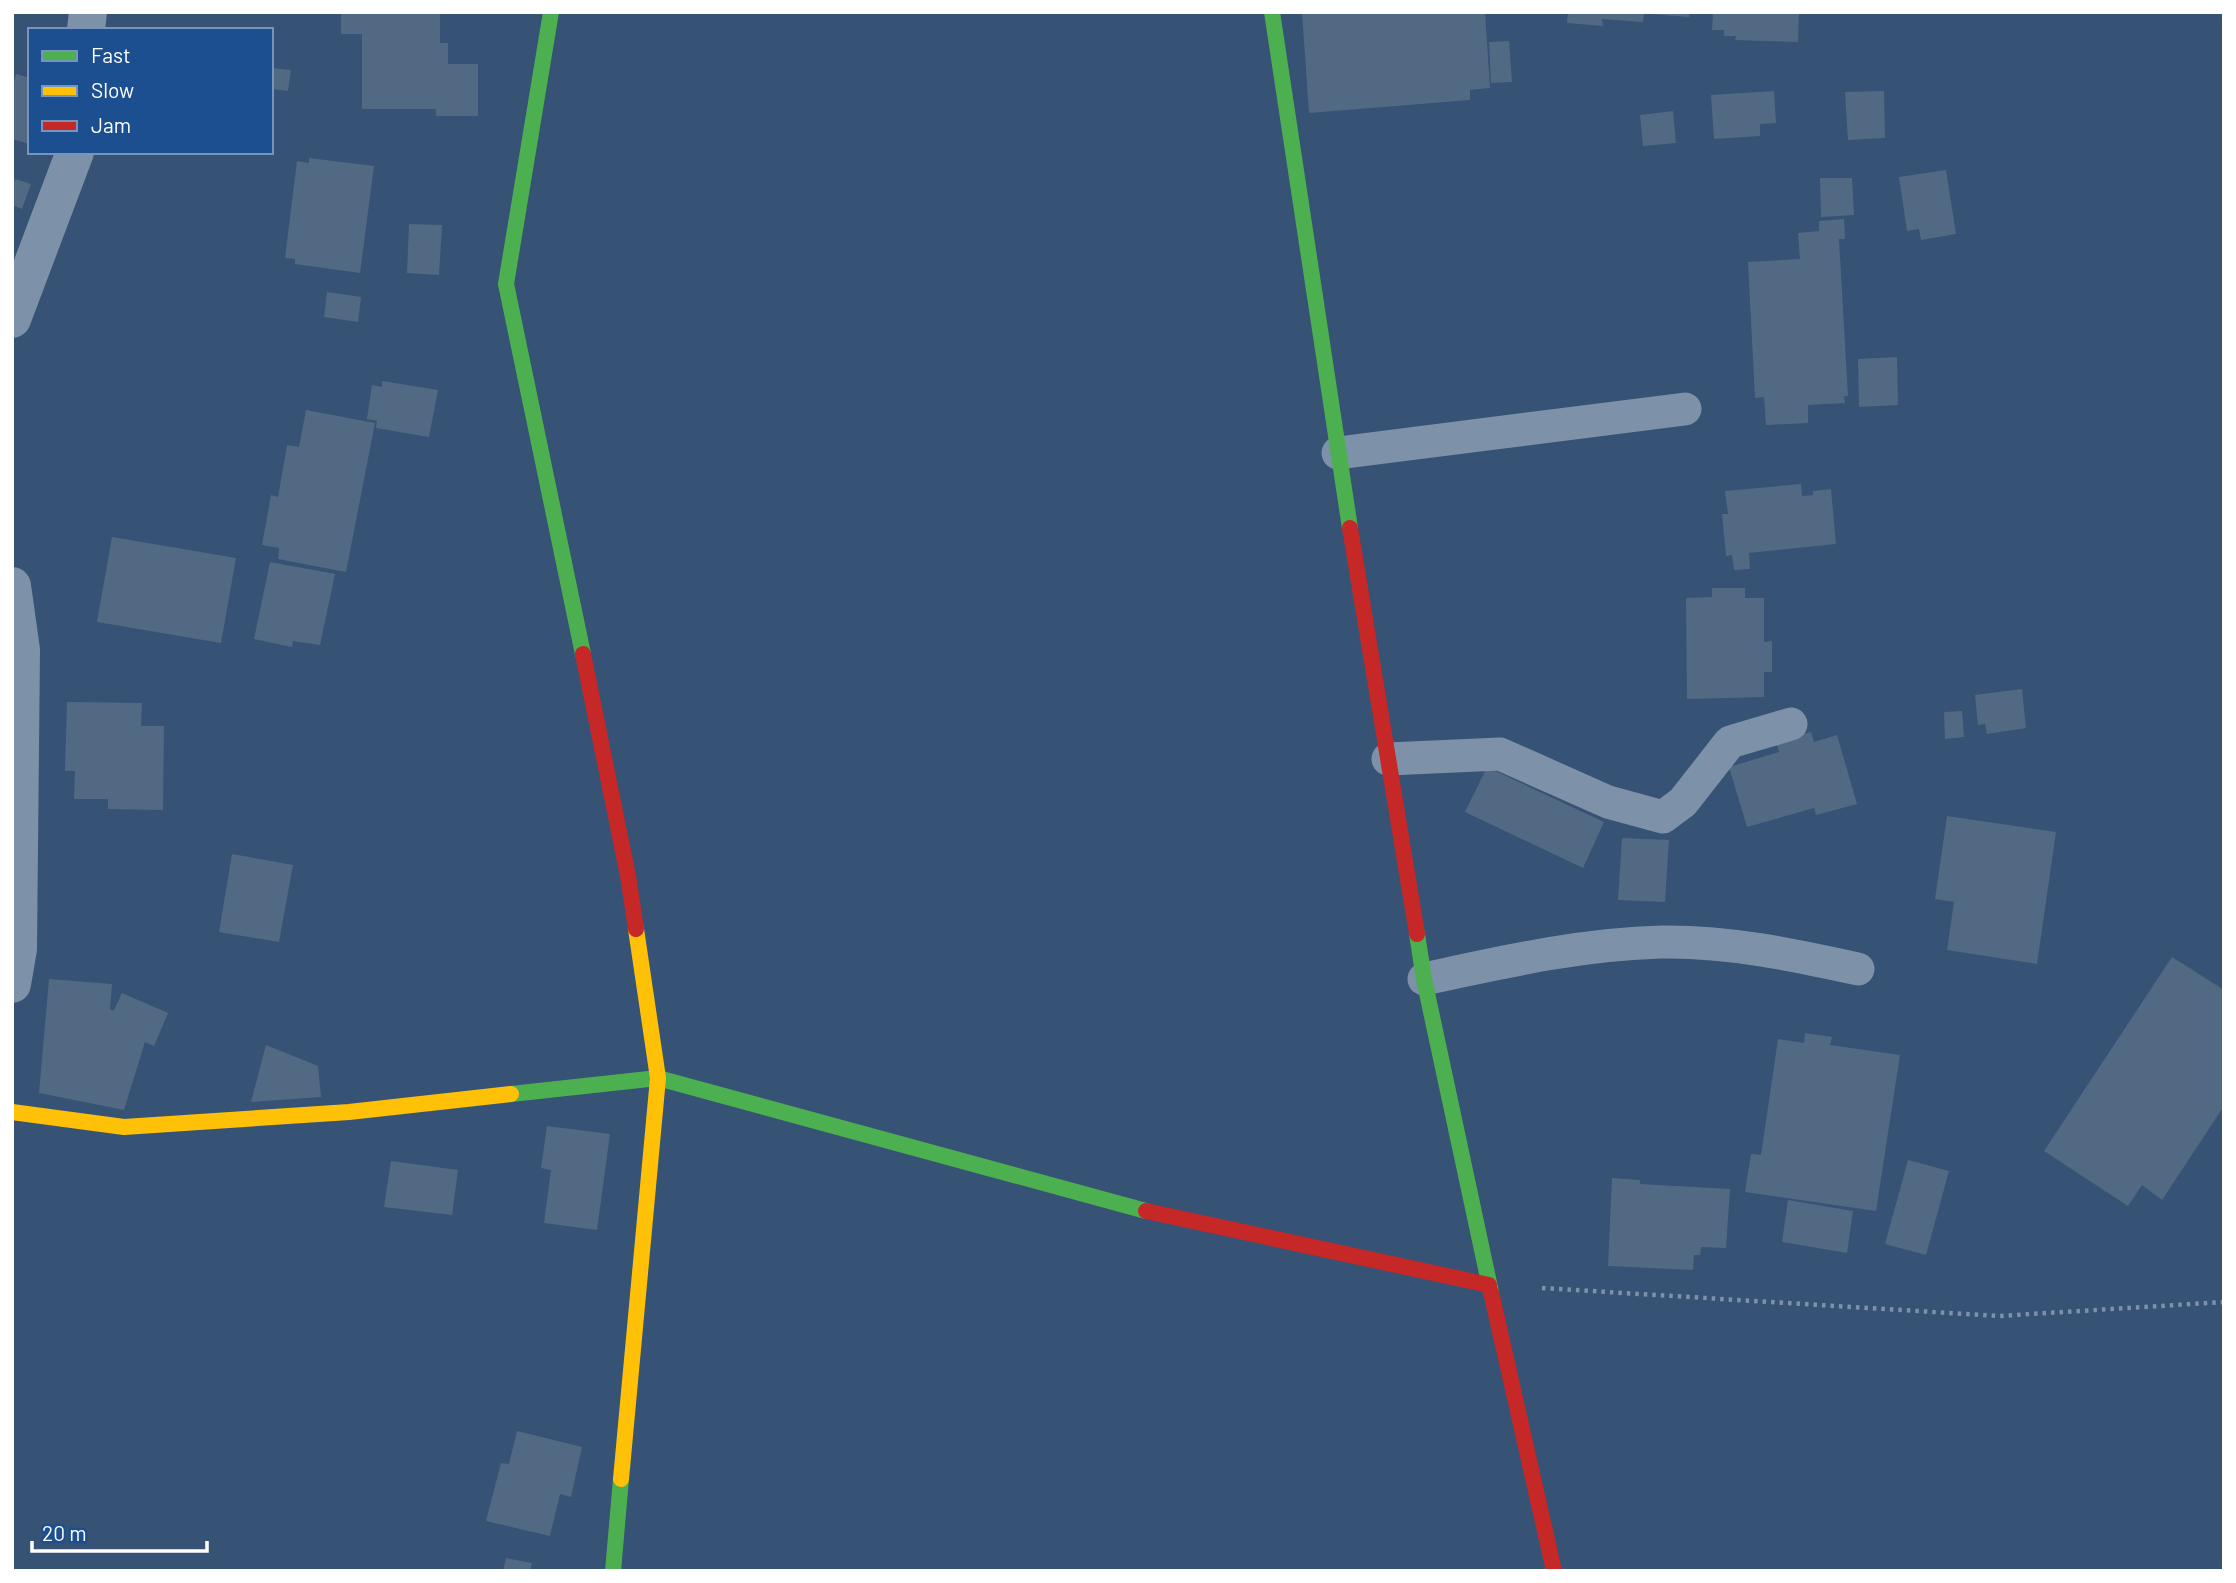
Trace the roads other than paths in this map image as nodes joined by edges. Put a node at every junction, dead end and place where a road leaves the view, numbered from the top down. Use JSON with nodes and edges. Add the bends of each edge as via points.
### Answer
{"nodes":[{"id":1,"x":551,"y":12,"type":"edge"},
{"id":2,"x":1272,"y":12,"type":"edge"},
{"id":3,"x":74,"y":154,"type":"edge"},
{"id":4,"x":12,"y":319,"type":"edge"},
{"id":5,"x":1685,"y":409,"type":"dead end"},
{"id":6,"x":1338,"y":453,"type":"junction"},
{"id":7,"x":12,"y":586,"type":"edge"},
{"id":8,"x":1791,"y":724,"type":"dead end"},
{"id":9,"x":1388,"y":759,"type":"junction"},
{"id":10,"x":1858,"y":969,"type":"dead end"},
{"id":11,"x":1424,"y":979,"type":"junction"},
{"id":12,"x":12,"y":984,"type":"edge"},
{"id":13,"x":658,"y":1078,"type":"junction"},
{"id":14,"x":12,"y":1112,"type":"edge"},
{"id":15,"x":1489,"y":1285,"type":"junction"},
{"id":16,"x":612,"y":1571,"type":"edge"},
{"id":17,"x":1554,"y":1571,"type":"edge"}],
"edges":[{"from":1,"to":13,"type":"street","via":[[506,284],[628,876]]},
{"from":2,"to":6,"type":"street"},
{"from":3,"to":4,"type":"street"},
{"from":5,"to":6,"type":"lane"},
{"from":6,"to":9,"type":"street"},
{"from":7,"to":12,"type":"street","via":[[21,650],[18,949]]},
{"from":8,"to":9,"type":"lane","via":[[1730,742],[1683,802],[1663,817],[1608,802],[1500,754]]},
{"from":9,"to":11,"type":"street"},
{"from":10,"to":11,"type":"lane","via":[[1766,949],[1663,942],[1558,951]]},
{"from":11,"to":15,"type":"street"},
{"from":13,"to":14,"type":"street","via":[[349,1112],[124,1127]]},
{"from":13,"to":15,"type":"street","via":[[1111,1203]]},
{"from":13,"to":16,"type":"street"},
{"from":15,"to":17,"type":"street"}]}
